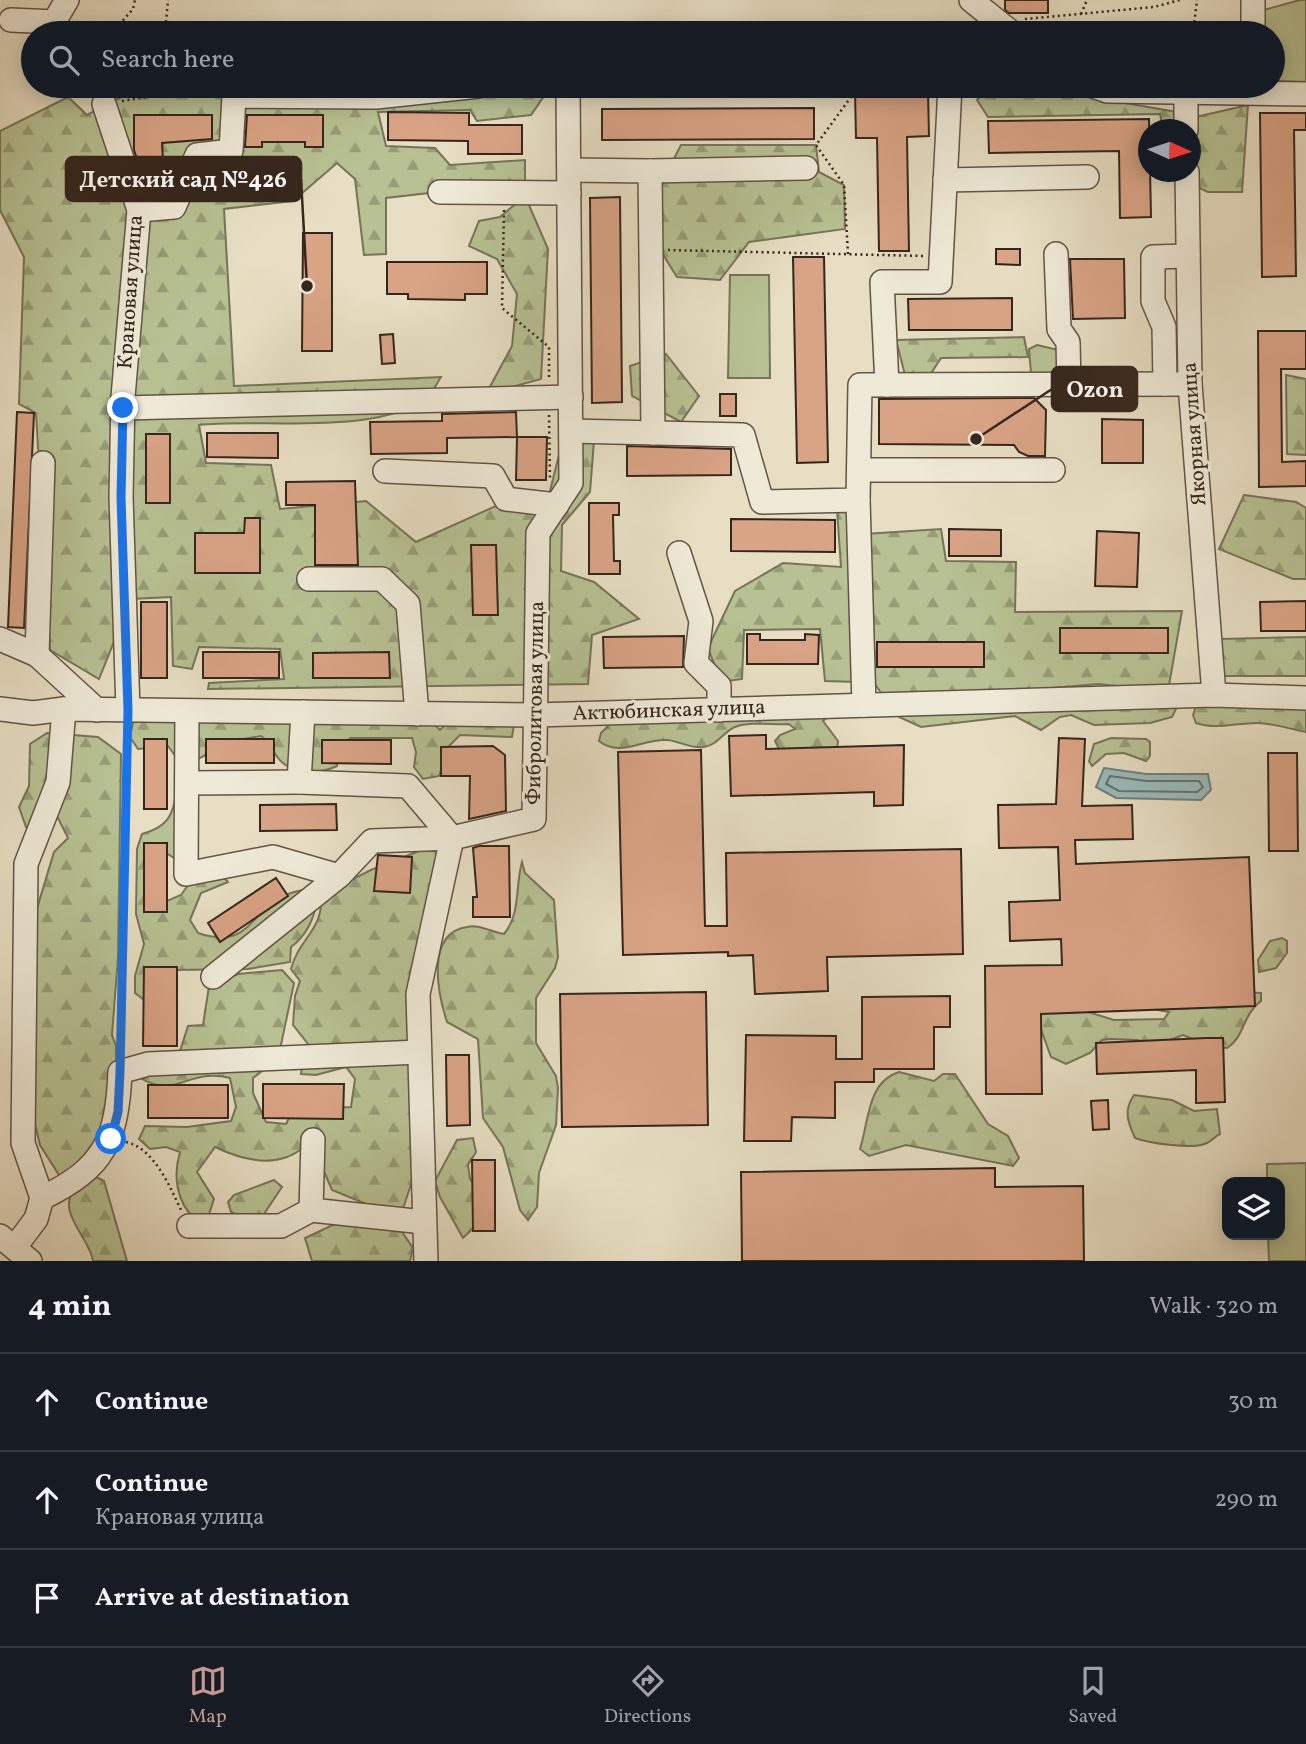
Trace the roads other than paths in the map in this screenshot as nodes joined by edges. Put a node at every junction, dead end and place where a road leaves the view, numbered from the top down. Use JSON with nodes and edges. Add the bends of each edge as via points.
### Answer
{"nodes":[{"id":1,"x":67,"y":0,"type":"edge"},
{"id":2,"x":971,"y":0,"type":"edge"},
{"id":3,"x":1253,"y":0,"type":"edge"},
{"id":4,"x":11,"y":20,"type":"dead end"},
{"id":5,"x":32,"y":21,"type":"edge"},
{"id":6,"x":55,"y":21,"type":"edge"},
{"id":7,"x":997,"y":21,"type":"edge"},
{"id":8,"x":1253,"y":21,"type":"edge"},
{"id":9,"x":1285,"y":91,"type":"edge"},
{"id":10,"x":1306,"y":93,"type":"edge"},
{"id":11,"x":234,"y":98,"type":"edge"},
{"id":12,"x":568,"y":98,"type":"edge"},
{"id":13,"x":949,"y":98,"type":"edge"},
{"id":14,"x":1186,"y":98,"type":"edge"},
{"id":15,"x":104,"y":104,"type":"road end"},
{"id":16,"x":1186,"y":119,"type":"edge"},
{"id":17,"x":806,"y":168,"type":"dead end"},
{"id":18,"x":650,"y":171,"type":"junction"},
{"id":19,"x":1087,"y":177,"type":"dead end"},
{"id":20,"x":945,"y":180,"type":"junction"},
{"id":21,"x":569,"y":181,"type":"junction"},
{"id":22,"x":1187,"y":182,"type":"edge"},
{"id":23,"x":440,"y":192,"type":"dead end"},
{"id":24,"x":139,"y":210,"type":"junction"},
{"id":25,"x":1056,"y":254,"type":"dead end"},
{"id":26,"x":1188,"y":256,"type":"junction"},
{"id":27,"x":1069,"y":384,"type":"junction"},
{"id":28,"x":1165,"y":384,"type":"junction"},
{"id":29,"x":1191,"y":384,"type":"junction"},
{"id":30,"x":887,"y":385,"type":"junction"},
{"id":31,"x":560,"y":397,"type":"junction"},
{"id":32,"x":123,"y":408,"type":"junction"},
{"id":33,"x":571,"y":431,"type":"junction"},
{"id":34,"x":653,"y":433,"type":"junction"},
{"id":35,"x":43,"y":463,"type":"dead end"},
{"id":36,"x":859,"y":470,"type":"junction"},
{"id":37,"x":1052,"y":470,"type":"dead end"},
{"id":38,"x":385,"y":471,"type":"dead end"},
{"id":39,"x":858,"y":500,"type":"junction"},
{"id":40,"x":554,"y":504,"type":"junction"},
{"id":41,"x":680,"y":553,"type":"dead end"},
{"id":42,"x":309,"y":579,"type":"dead end"},
{"id":43,"x":0,"y":639,"type":"edge"},
{"id":44,"x":37,"y":655,"type":"junction"},
{"id":45,"x":1214,"y":695,"type":"junction"},
{"id":46,"x":1306,"y":698,"type":"edge"},
{"id":47,"x":864,"y":705,"type":"junction"},
{"id":48,"x":0,"y":709,"type":"edge"},
{"id":49,"x":64,"y":709,"type":"junction"},
{"id":50,"x":97,"y":710,"type":"junction"},
{"id":51,"x":128,"y":710,"type":"junction"},
{"id":52,"x":719,"y":710,"type":"junction"},
{"id":53,"x":187,"y":711,"type":"junction"},
{"id":54,"x":303,"y":712,"type":"junction"},
{"id":55,"x":417,"y":714,"type":"junction"},
{"id":56,"x":536,"y":715,"type":"junction"},
{"id":57,"x":299,"y":782,"type":"junction"},
{"id":58,"x":187,"y":783,"type":"junction"},
{"id":59,"x":452,"y":838,"type":"junction"},
{"id":60,"x":339,"y":876,"type":"junction"},
{"id":61,"x":213,"y":977,"type":"dead end"},
{"id":62,"x":419,"y":1052,"type":"junction"},
{"id":63,"x":313,"y":1140,"type":"dead end"},
{"id":64,"x":42,"y":1198,"type":"junction"},
{"id":65,"x":310,"y":1210,"type":"junction"},
{"id":66,"x":424,"y":1223,"type":"junction"},
{"id":67,"x":189,"y":1226,"type":"road end"},
{"id":68,"x":15,"y":1248,"type":"edge"},
{"id":69,"x":426,"y":1261,"type":"edge"}],
"edges":[{"from":1,"to":6,"type":"street"},
{"from":2,"to":7,"type":"street"},
{"from":3,"to":8,"type":"street"},
{"from":4,"to":5,"type":"street"},
{"from":9,"to":10,"type":"street"},
{"from":11,"to":24,"type":"street","via":[[231,152],[197,155],[174,207]]},
{"from":12,"to":21,"type":"street","name":"Фибролитовая улица"},
{"from":13,"to":20,"type":"street"},
{"from":14,"to":16,"type":"street"},
{"from":15,"to":24,"type":"street","name":"Крановая улица"},
{"from":17,"to":18,"type":"street"},
{"from":18,"to":21,"type":"street"},
{"from":18,"to":34,"type":"street"},
{"from":19,"to":20,"type":"street"},
{"from":20,"to":30,"type":"street","via":[[940,282],[882,282]]},
{"from":21,"to":23,"type":"street","via":[[505,192]]},
{"from":21,"to":31,"type":"street","name":"Фибролитовая улица"},
{"from":22,"to":26,"type":"street","name":"Якорная улица"},
{"from":24,"to":32,"type":"street","name":"Крановая улица"},
{"from":25,"to":27,"type":"street","via":[[1059,329],[1068,342]]},
{"from":26,"to":28,"type":"street","via":[[1153,257],[1153,301],[1164,327]]},
{"from":26,"to":29,"type":"street","name":"Якорная улица"},
{"from":27,"to":28,"type":"street"},
{"from":27,"to":30,"type":"street"},
{"from":28,"to":29,"type":"street"},
{"from":29,"to":45,"type":"street","name":"Якорная улица"},
{"from":30,"to":36,"type":"street","via":[[860,385]]},
{"from":31,"to":32,"type":"street"},
{"from":31,"to":33,"type":"street","name":"Фибролитовая улица"},
{"from":32,"to":51,"type":"street","name":"Крановая улица"},
{"from":33,"to":34,"type":"street"},
{"from":33,"to":40,"type":"street","name":"Фибролитовая улица","via":[[571,483]]},
{"from":34,"to":39,"type":"street","via":[[743,435],[762,502]]},
{"from":35,"to":44,"type":"street"},
{"from":36,"to":37,"type":"street"},
{"from":36,"to":39,"type":"street"},
{"from":38,"to":40,"type":"street","via":[[493,477],[506,499]]},
{"from":39,"to":47,"type":"street"},
{"from":40,"to":56,"type":"street","name":"Фибролитовая улица","via":[[538,533]]},
{"from":41,"to":52,"type":"street","via":[[701,621],[696,663],[719,686]]},
{"from":42,"to":55,"type":"street","via":[[382,579],[408,604]]},
{"from":43,"to":44,"type":"street"},
{"from":44,"to":50,"type":"street"},
{"from":45,"to":46,"type":"street","name":"Актюбинская улица"},
{"from":45,"to":47,"type":"street","name":"Актюбинская улица"},
{"from":47,"to":52,"type":"street","name":"Актюбинская улица"},
{"from":48,"to":49,"type":"street","name":"Актюбинская улица","via":[[33,713]]},
{"from":49,"to":50,"type":"street","name":"Актюбинская улица"},
{"from":49,"to":64,"type":"street","via":[[58,782],[26,864],[23,1143]]},
{"from":50,"to":51,"type":"street","name":"Актюбинская улица"},
{"from":51,"to":53,"type":"street","name":"Актюбинская улица"},
{"from":52,"to":56,"type":"street","name":"Актюбинская улица"},
{"from":53,"to":54,"type":"street","name":"Актюбинская улица"},
{"from":53,"to":58,"type":"street"},
{"from":54,"to":55,"type":"street","name":"Актюбинская улица"},
{"from":54,"to":57,"type":"street"},
{"from":55,"to":56,"type":"street","name":"Актюбинская улица"},
{"from":56,"to":59,"type":"street","name":"Фибролитовая улица","via":[[534,819]]},
{"from":57,"to":58,"type":"street"},
{"from":57,"to":59,"type":"street","via":[[408,786]]},
{"from":58,"to":60,"type":"street","via":[[186,874],[272,857]]},
{"from":59,"to":60,"type":"street","via":[[372,841]]},
{"from":59,"to":62,"type":"street","via":[[418,994]]},
{"from":60,"to":61,"type":"street"},
{"from":62,"to":64,"type":"street","via":[[148,1063],[120,1072],[111,1139],[89,1168]]},
{"from":62,"to":66,"type":"street"},
{"from":63,"to":65,"type":"street"},
{"from":64,"to":68,"type":"street","via":[[36,1219]]},
{"from":65,"to":66,"type":"street"},
{"from":65,"to":67,"type":"street","via":[[281,1226]]},
{"from":66,"to":69,"type":"street"}]}
